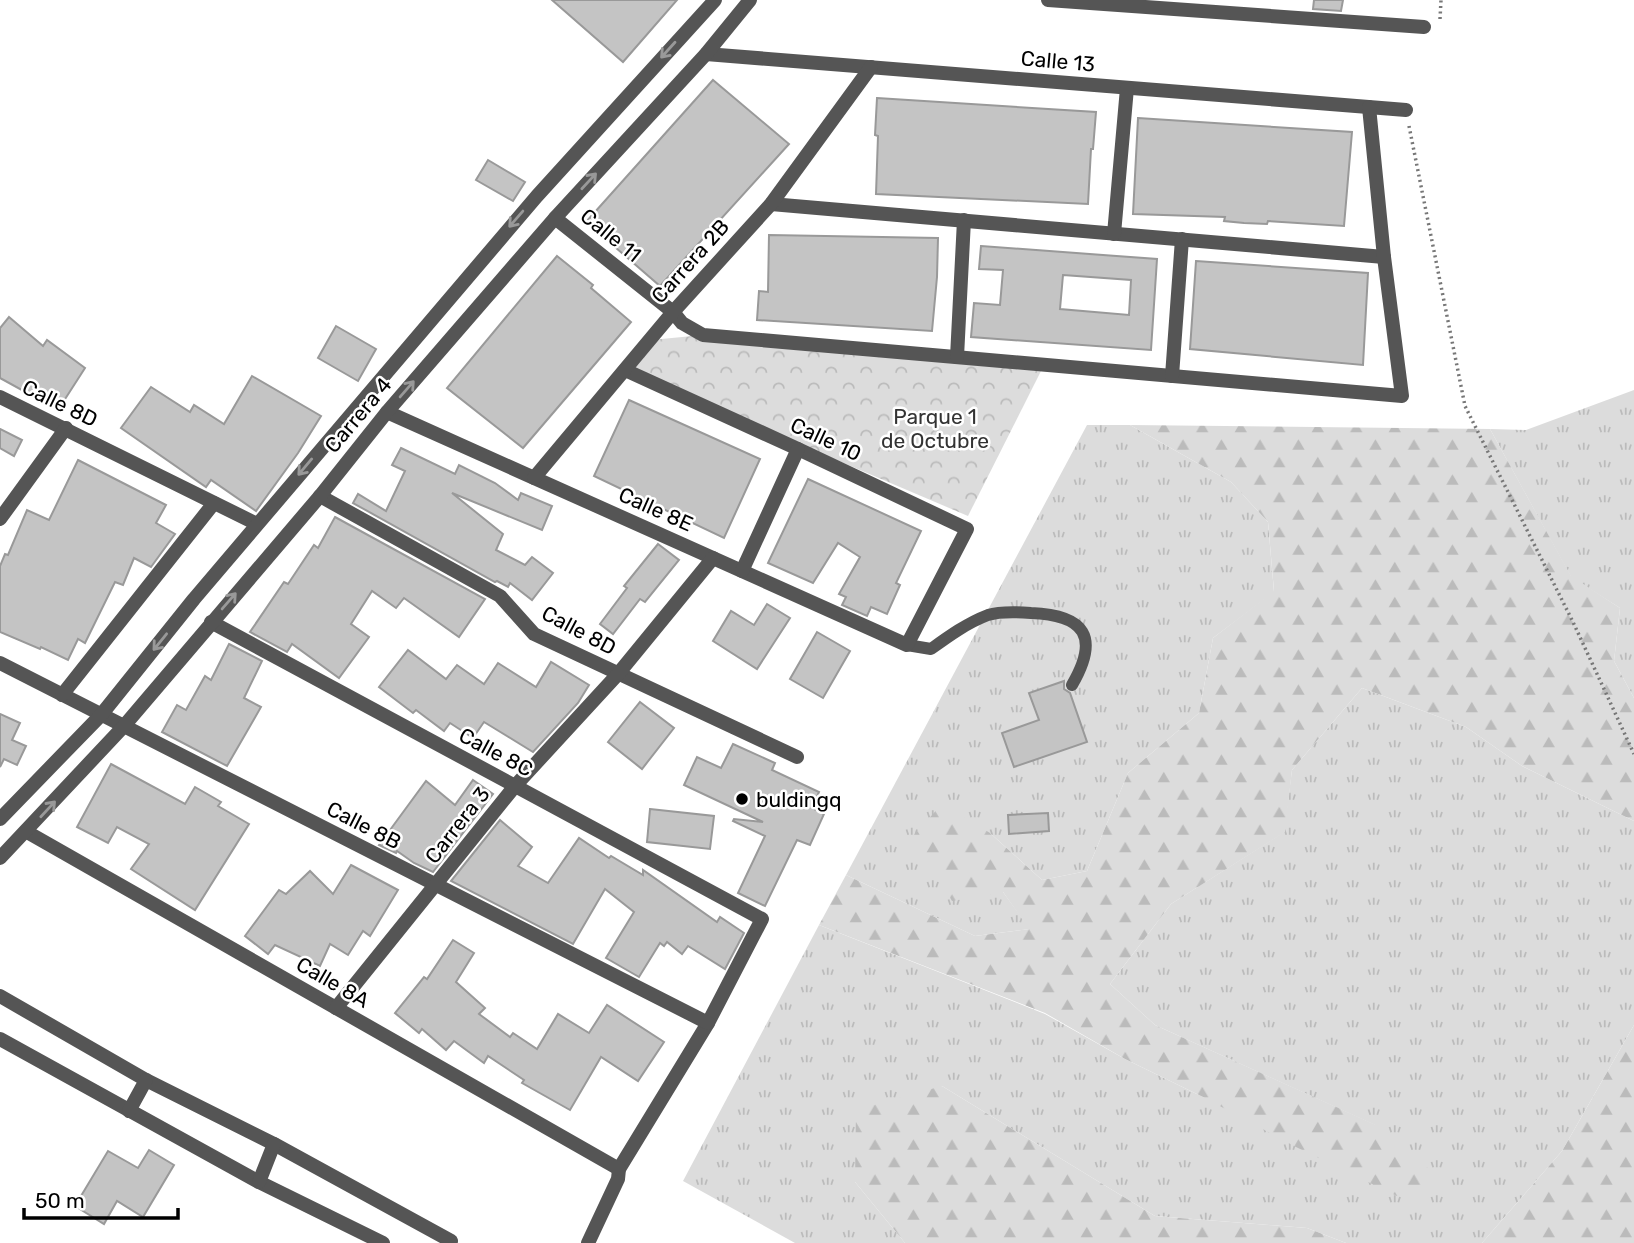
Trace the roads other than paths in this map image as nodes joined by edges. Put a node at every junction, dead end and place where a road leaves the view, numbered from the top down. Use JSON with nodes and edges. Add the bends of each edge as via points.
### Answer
{"nodes":[{"id":1,"x":715,"y":0,"type":"edge"},
{"id":2,"x":750,"y":0,"type":"edge"},
{"id":3,"x":1051,"y":0,"type":"edge"},
{"id":4,"x":1277,"y":8,"type":"edge"},
{"id":5,"x":1424,"y":27,"type":"dead end"},
{"id":6,"x":706,"y":54,"type":"junction"},
{"id":7,"x":871,"y":68,"type":"junction"},
{"id":8,"x":1127,"y":88,"type":"junction"},
{"id":9,"x":1369,"y":107,"type":"junction"},
{"id":10,"x":1406,"y":110,"type":"road end"},
{"id":11,"x":771,"y":204,"type":"junction"},
{"id":12,"x":555,"y":218,"type":"junction"},
{"id":13,"x":964,"y":220,"type":"junction"},
{"id":14,"x":1114,"y":234,"type":"junction"},
{"id":15,"x":1182,"y":239,"type":"junction"},
{"id":16,"x":1384,"y":257,"type":"junction"},
{"id":17,"x":673,"y":312,"type":"junction"},
{"id":18,"x":957,"y":357,"type":"junction"},
{"id":19,"x":625,"y":370,"type":"junction"},
{"id":20,"x":1172,"y":376,"type":"junction"},
{"id":21,"x":0,"y":397,"type":"edge"},
{"id":22,"x":387,"y":412,"type":"junction"},
{"id":23,"x":66,"y":428,"type":"junction"},
{"id":24,"x":798,"y":449,"type":"junction"},
{"id":25,"x":534,"y":478,"type":"junction"},
{"id":26,"x":320,"y":496,"type":"junction"},
{"id":27,"x":214,"y":503,"type":"junction"},
{"id":28,"x":0,"y":519,"type":"edge"},
{"id":29,"x":257,"y":524,"type":"junction"},
{"id":30,"x":713,"y":558,"type":"junction"},
{"id":31,"x":742,"y":571,"type":"junction"},
{"id":32,"x":211,"y":622,"type":"junction"},
{"id":33,"x":907,"y":645,"type":"junction"},
{"id":34,"x":0,"y":663,"type":"edge"},
{"id":35,"x":618,"y":674,"type":"junction"},
{"id":36,"x":1072,"y":685,"type":"dead end"},
{"id":37,"x":62,"y":695,"type":"junction"},
{"id":38,"x":101,"y":715,"type":"junction"},
{"id":39,"x":124,"y":726,"type":"junction"},
{"id":40,"x":797,"y":757,"type":"dead end"},
{"id":41,"x":515,"y":786,"type":"junction"},
{"id":42,"x":0,"y":819,"type":"edge"},
{"id":43,"x":27,"y":832,"type":"junction"},
{"id":44,"x":0,"y":858,"type":"edge"},
{"id":45,"x":437,"y":885,"type":"junction"},
{"id":46,"x":0,"y":996,"type":"edge"},
{"id":47,"x":336,"y":1008,"type":"junction"},
{"id":48,"x":708,"y":1023,"type":"junction"},
{"id":49,"x":0,"y":1039,"type":"edge"},
{"id":50,"x":146,"y":1080,"type":"junction"},
{"id":51,"x":129,"y":1111,"type":"junction"},
{"id":52,"x":274,"y":1144,"type":"junction"},
{"id":53,"x":619,"y":1169,"type":"junction"},
{"id":54,"x":259,"y":1182,"type":"junction"},
{"id":55,"x":451,"y":1241,"type":"dead end"},
{"id":56,"x":383,"y":1243,"type":"edge"},
{"id":57,"x":589,"y":1243,"type":"edge"}],
"edges":[{"from":1,"to":29,"type":"street","name":"Carrera 4","one_way":true,"via":[[537,196]]},
{"from":2,"to":6,"type":"street","name":"Carrera 4"},
{"from":3,"to":4,"type":"street"},
{"from":4,"to":5,"type":"street"},
{"from":6,"to":7,"type":"street","name":"Calle 13"},
{"from":12,"to":6,"type":"street","name":"Carrera 4","one_way":true},
{"from":7,"to":8,"type":"street","name":"Calle 13"},
{"from":7,"to":11,"type":"street","name":"Carrera 2B"},
{"from":8,"to":9,"type":"street","name":"Calle 13"},
{"from":8,"to":14,"type":"street"},
{"from":9,"to":10,"type":"street","name":"Calle 13"},
{"from":9,"to":16,"type":"street"},
{"from":11,"to":13,"type":"street"},
{"from":11,"to":17,"type":"street","name":"Carrera 2B"},
{"from":12,"to":17,"type":"street","name":"Calle 11"},
{"from":22,"to":12,"type":"street","name":"Carrera 4","one_way":true},
{"from":13,"to":14,"type":"street"},
{"from":13,"to":18,"type":"street"},
{"from":14,"to":15,"type":"street"},
{"from":15,"to":16,"type":"street"},
{"from":15,"to":20,"type":"street"},
{"from":16,"to":20,"type":"street","name":"Calle 11","via":[[1402,396]]},
{"from":17,"to":18,"type":"street","name":"Calle 11","via":[[703,335]]},
{"from":17,"to":19,"type":"street","name":"Carrera 2B"},
{"from":18,"to":20,"type":"street","name":"Calle 11"},
{"from":19,"to":24,"type":"street","name":"Calle 10"},
{"from":19,"to":25,"type":"street","name":"Carrera 2B"},
{"from":21,"to":23,"type":"street","name":"Calle 8D"},
{"from":22,"to":25,"type":"street","name":"Calle 8E"},
{"from":22,"to":26,"type":"street","name":"Carrera 4"},
{"from":23,"to":27,"type":"street","name":"Calle 8D"},
{"from":23,"to":28,"type":"street"},
{"from":24,"to":31,"type":"street"},
{"from":24,"to":33,"type":"street","name":"Calle 10","via":[[967,529]]},
{"from":25,"to":30,"type":"street","name":"Calle 8E"},
{"from":32,"to":26,"type":"street","name":"Carrera 4","one_way":true},
{"from":26,"to":35,"type":"street","name":"Calle 8D","via":[[500,596],[534,634]]},
{"from":27,"to":29,"type":"street","name":"Calle 8D"},
{"from":27,"to":37,"type":"street"},
{"from":29,"to":38,"type":"street","name":"Carrera 4","one_way":true},
{"from":30,"to":31,"type":"street","name":"Calle 8E"},
{"from":30,"to":35,"type":"street","name":"Carrera 3"},
{"from":31,"to":33,"type":"street","name":"Calle 8E"},
{"from":32,"to":39,"type":"street","name":"Carrera 4"},
{"from":32,"to":41,"type":"street","name":"Calle 8C"},
{"from":33,"to":36,"type":"lane","via":[[931,649],[989,615],[1053,614],[1071,619],[1082,630],[1087,647],[1084,666]]},
{"from":34,"to":37,"type":"street","name":"Calle 8B"},
{"from":35,"to":40,"type":"street","name":"Calle 8D"},
{"from":35,"to":41,"type":"street","name":"Carrera 3"},
{"from":37,"to":38,"type":"street","name":"Calle 8B"},
{"from":38,"to":39,"type":"street","name":"Calle 8B"},
{"from":38,"to":42,"type":"street","name":"Carrera 4"},
{"from":43,"to":39,"type":"street","name":"Carrera 4","one_way":true},
{"from":39,"to":45,"type":"street","name":"Calle 8B"},
{"from":41,"to":45,"type":"street","name":"Carrera 3"},
{"from":41,"to":48,"type":"street","name":"Calle 8C","via":[[762,919]]},
{"from":43,"to":44,"type":"street","name":"Carrera 4"},
{"from":43,"to":47,"type":"street","name":"Calle 8A"},
{"from":45,"to":47,"type":"street","name":"Carrera 3"},
{"from":45,"to":48,"type":"street","name":"Calle 8B"},
{"from":46,"to":50,"type":"street"},
{"from":47,"to":53,"type":"street","name":"Calle 8A"},
{"from":48,"to":53,"type":"street"},
{"from":49,"to":51,"type":"street"},
{"from":50,"to":51,"type":"street"},
{"from":50,"to":52,"type":"street"},
{"from":51,"to":54,"type":"street"},
{"from":52,"to":54,"type":"street"},
{"from":52,"to":55,"type":"street"},
{"from":53,"to":57,"type":"street"},
{"from":54,"to":56,"type":"street"}]}
